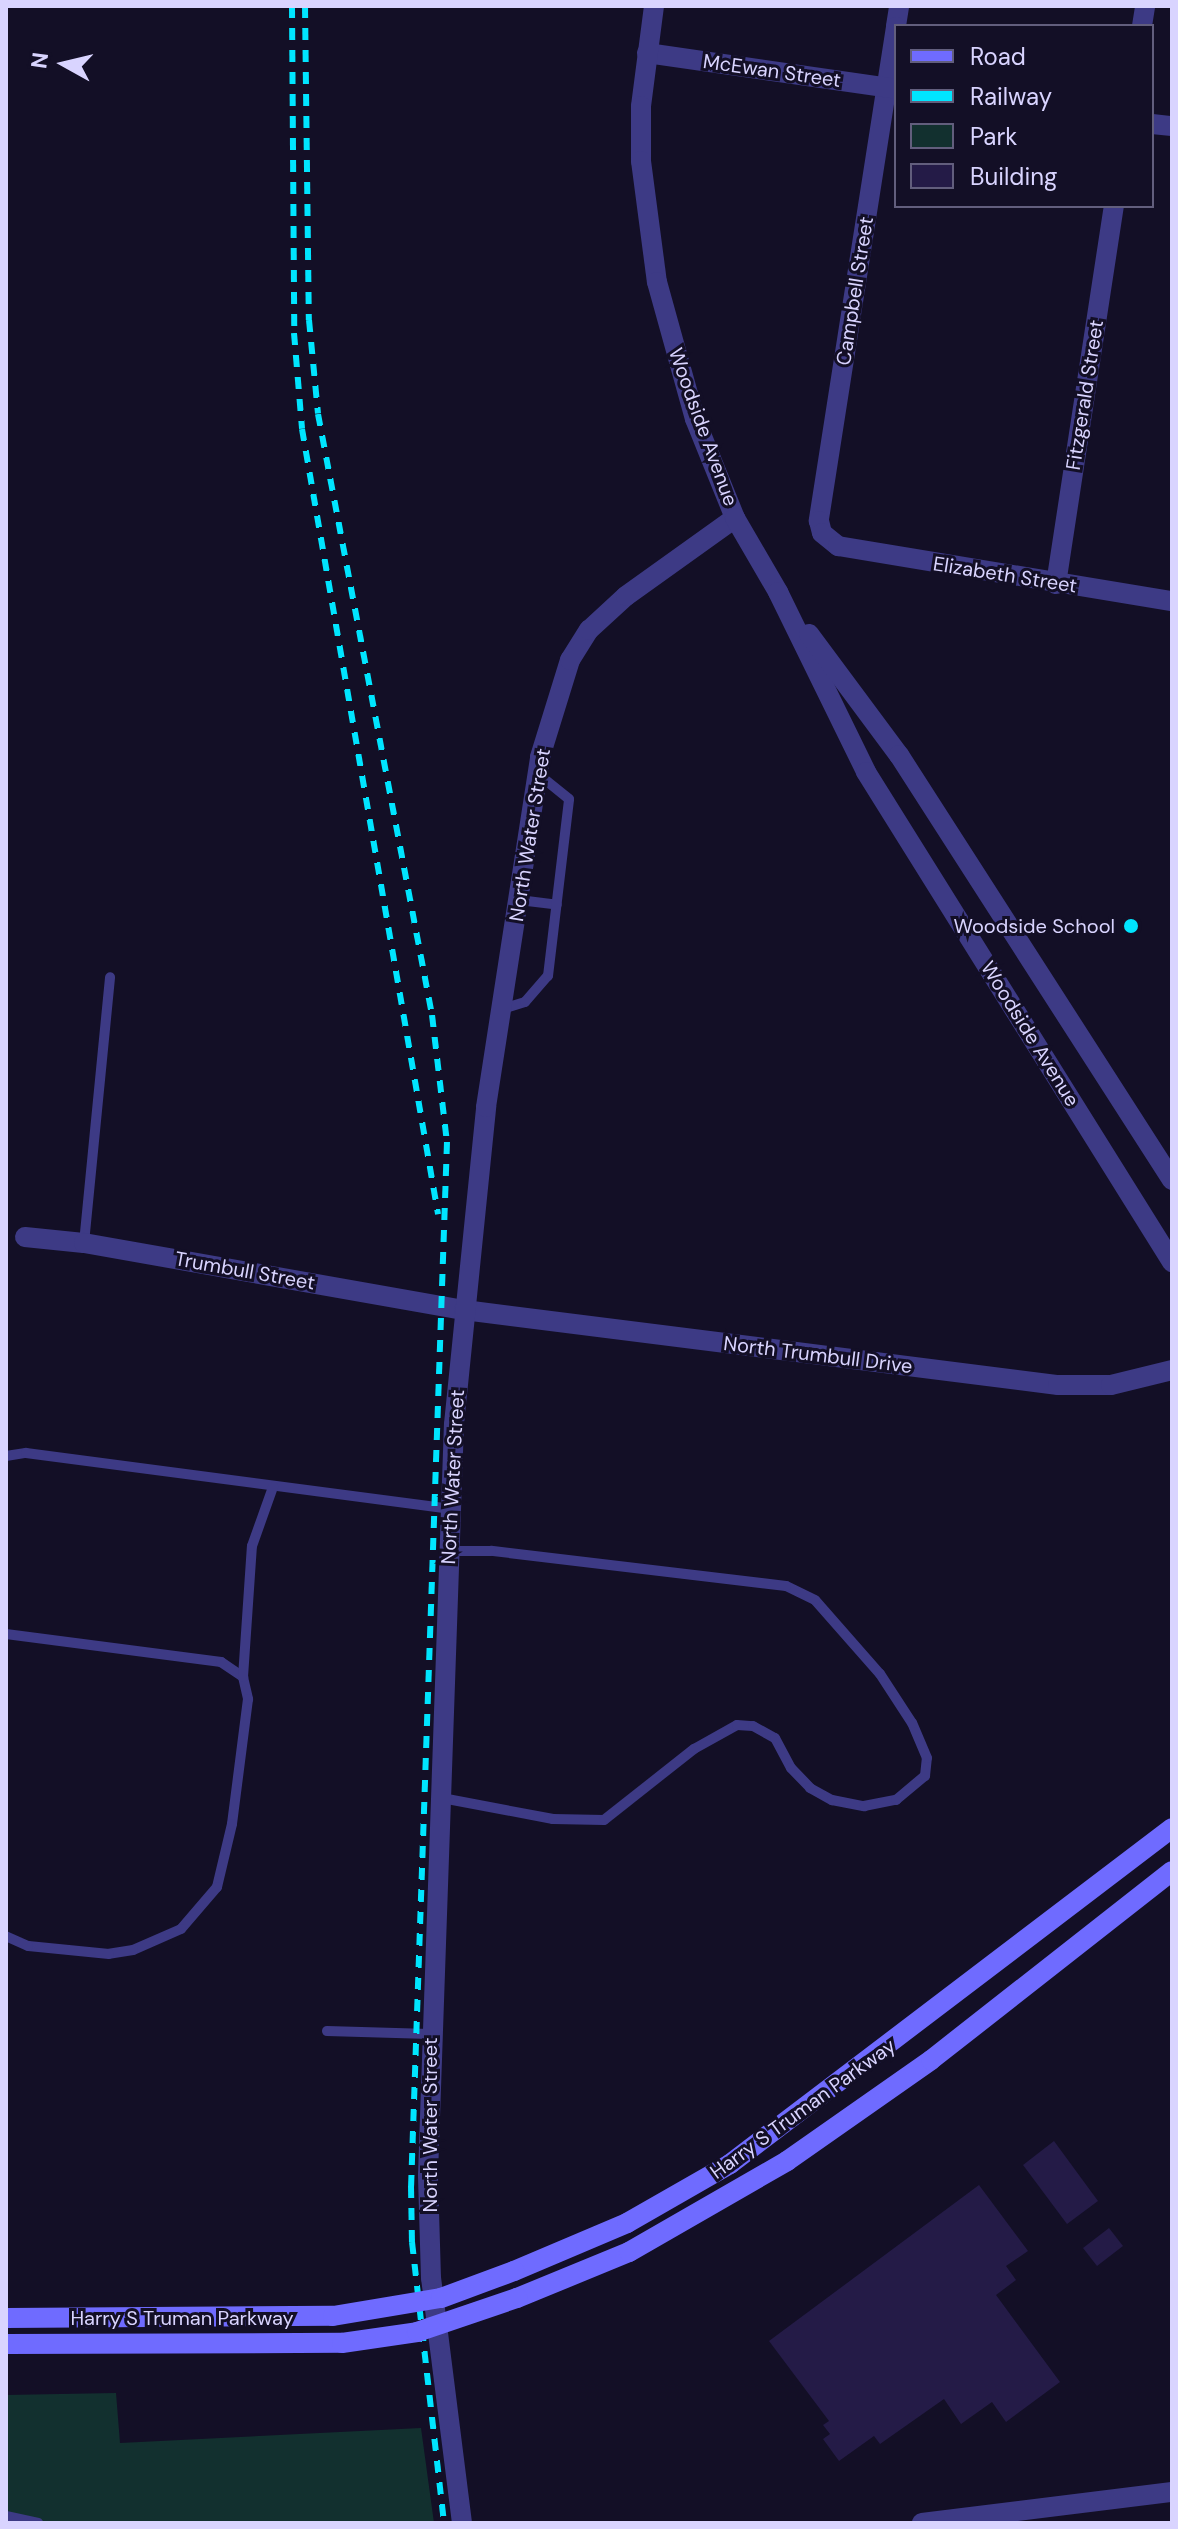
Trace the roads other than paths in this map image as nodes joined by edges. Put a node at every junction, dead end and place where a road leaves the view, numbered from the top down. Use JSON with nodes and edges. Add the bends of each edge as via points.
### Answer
{"nodes":[{"id":1,"x":654,"y":6,"type":"edge"},
{"id":2,"x":894,"y":51,"type":"edge"},
{"id":3,"x":647,"y":53,"type":"junction"},
{"id":4,"x":891,"y":89,"type":"edge"},
{"id":5,"x":1114,"y":208,"type":"edge"},
{"id":6,"x":735,"y":518,"type":"junction"},
{"id":7,"x":838,"y":546,"type":"joint"},
{"id":8,"x":1056,"y":584,"type":"junction"},
{"id":9,"x":778,"y":592,"type":"junction"},
{"id":10,"x":1172,"y":601,"type":"edge"},
{"id":11,"x":538,"y":774,"type":"junction"},
{"id":12,"x":519,"y":900,"type":"junction"},
{"id":13,"x":557,"y":905,"type":"junction"},
{"id":14,"x":110,"y":977,"type":"dead end"},
{"id":15,"x":502,"y":1009,"type":"junction"},
{"id":16,"x":1172,"y":1180,"type":"edge"},
{"id":17,"x":25,"y":1237,"type":"dead end"},
{"id":18,"x":84,"y":1243,"type":"junction"},
{"id":19,"x":1172,"y":1262,"type":"edge"},
{"id":20,"x":464,"y":1310,"type":"junction"},
{"id":21,"x":1172,"y":1370,"type":"edge"},
{"id":22,"x":6,"y":1456,"type":"edge"},
{"id":23,"x":273,"y":1487,"type":"junction"},
{"id":24,"x":451,"y":1509,"type":"junction"},
{"id":25,"x":449,"y":1551,"type":"junction"},
{"id":26,"x":6,"y":1634,"type":"edge"},
{"id":27,"x":243,"y":1677,"type":"junction"},
{"id":28,"x":442,"y":1798,"type":"junction"},
{"id":29,"x":1172,"y":1828,"type":"edge"},
{"id":30,"x":1172,"y":1871,"type":"edge"},
{"id":31,"x":6,"y":1936,"type":"edge"},
{"id":32,"x":327,"y":2031,"type":"dead end"},
{"id":33,"x":430,"y":2034,"type":"junction"},
{"id":34,"x":6,"y":2318,"type":"edge"},
{"id":35,"x":6,"y":2344,"type":"edge"},
{"id":36,"x":1172,"y":2492,"type":"edge"},
{"id":37,"x":6,"y":2516,"type":"edge"},
{"id":38,"x":38,"y":2523,"type":"edge"},
{"id":39,"x":462,"y":2523,"type":"edge"},
{"id":40,"x":922,"y":2523,"type":"edge"}],
"edges":[{"from":1,"to":3,"type":"street"},
{"from":2,"to":4,"type":"street","name":"Campbell Street"},
{"from":3,"to":4,"type":"street","name":"McEwan Street"},
{"from":3,"to":6,"type":"street","name":"Woodside Avenue","via":[[641,161],[652,252],[695,419]]},
{"from":4,"to":7,"type":"street","name":"Campbell Street","via":[[819,521],[829,542]]},
{"from":5,"to":8,"type":"street","name":"Fitzgerald Street"},
{"from":6,"to":9,"type":"street","name":"Woodside Avenue"},
{"from":6,"to":11,"type":"street","name":"North Water Street","via":[[626,596],[589,630],[557,693]]},
{"from":7,"to":8,"type":"street","name":"Elizabeth Street"},
{"from":8,"to":10,"type":"street","name":"Elizabeth Street"},
{"from":9,"to":16,"type":"street","name":"Woodside Avenue","via":[[899,755]]},
{"from":9,"to":19,"type":"street","name":"Woodside Avenue","via":[[866,772]]},
{"from":11,"to":12,"type":"street","name":"North Water Street"},
{"from":11,"to":13,"type":"lane","via":[[569,799]]},
{"from":12,"to":13,"type":"lane"},
{"from":12,"to":15,"type":"street","name":"North Water Street"},
{"from":13,"to":15,"type":"lane","via":[[548,976],[525,1002]]},
{"from":14,"to":18,"type":"lane"},
{"from":15,"to":20,"type":"street","name":"North Water Street"},
{"from":17,"to":18,"type":"street","name":"Trumbull Street"},
{"from":18,"to":20,"type":"street","name":"Trumbull Street"},
{"from":20,"to":21,"type":"street","name":"North Trumbull Drive","via":[[1058,1385],[1111,1385]]},
{"from":20,"to":24,"type":"street","name":"North Water Street"},
{"from":22,"to":23,"type":"lane","via":[[26,1453]]},
{"from":23,"to":24,"type":"lane"},
{"from":23,"to":27,"type":"lane","via":[[252,1546]]},
{"from":24,"to":25,"type":"street","name":"North Water Street"},
{"from":25,"to":28,"type":"street","name":"North Water Street"},
{"from":25,"to":28,"type":"lane","via":[[491,1551],[786,1586],[815,1600],[880,1674],[927,1758],[925,1776],[896,1800],[864,1806],[832,1800],[810,1788],[791,1768],[775,1738],[753,1726],[737,1725],[694,1749],[604,1820],[553,1819]]},
{"from":26,"to":27,"type":"lane","via":[[182,1654],[221,1662]]},
{"from":27,"to":31,"type":"lane","via":[[248,1699],[242,1756],[217,1887],[181,1929],[133,1950],[109,1954],[28,1946]]},
{"from":28,"to":33,"type":"street","name":"North Water Street"},
{"from":29,"to":34,"type":"main road","name":"Harry S Truman Parkway","bridge":true,"via":[[730,2164],[627,2223],[514,2271],[441,2298],[333,2316]]},
{"from":30,"to":35,"type":"main road","name":"Harry S Truman Parkway","bridge":true,"via":[[931,2060],[787,2161],[629,2252],[517,2298],[417,2332],[342,2343]]},
{"from":32,"to":33,"type":"lane"},
{"from":33,"to":39,"type":"street","name":"North Water Street","via":[[431,2278]]},
{"from":36,"to":40,"type":"street"},
{"from":37,"to":38,"type":"lane"}]}
